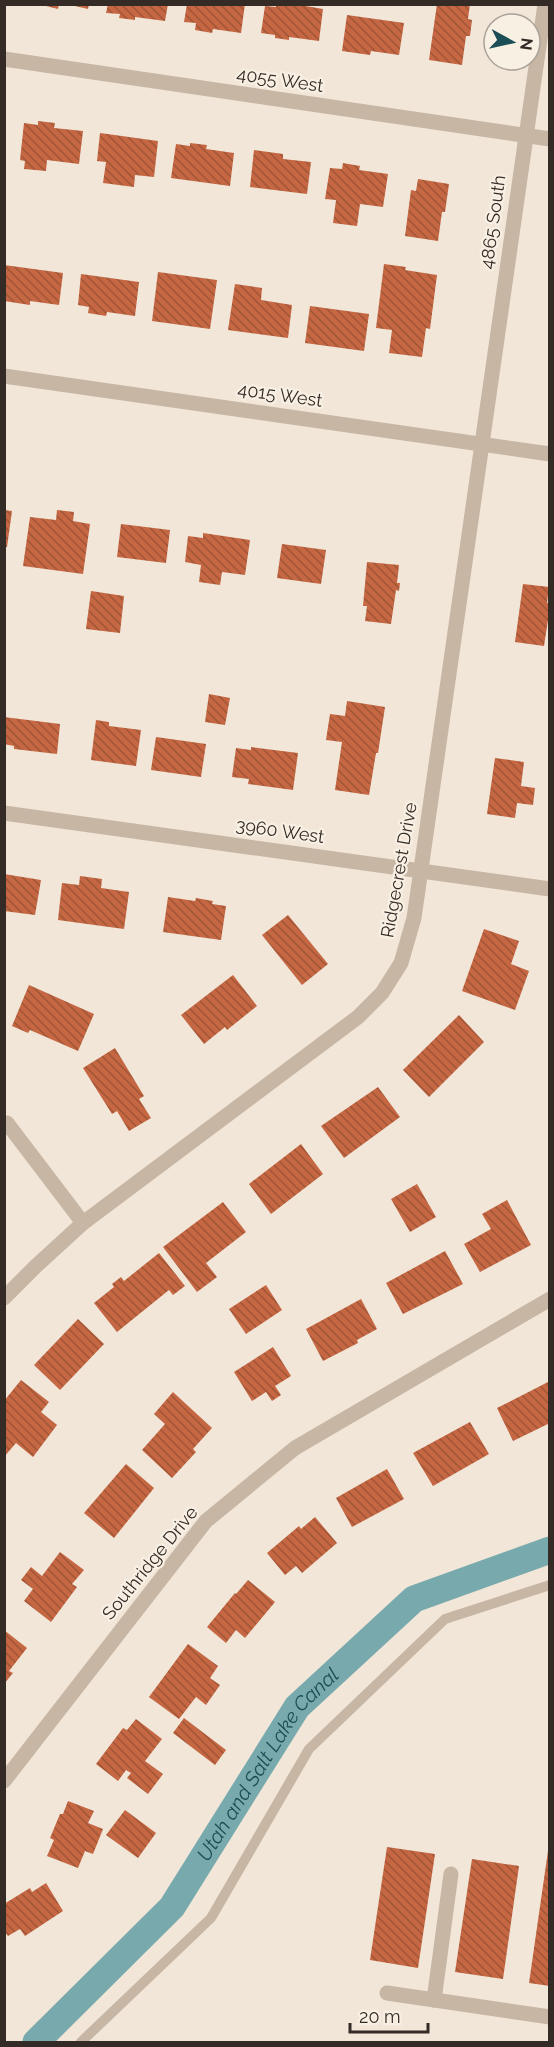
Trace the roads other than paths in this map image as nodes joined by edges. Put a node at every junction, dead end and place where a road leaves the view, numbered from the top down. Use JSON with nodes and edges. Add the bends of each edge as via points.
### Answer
{"nodes":[{"id":1,"x":544,"y":4,"type":"edge"},
{"id":2,"x":4,"y":59,"type":"edge"},
{"id":3,"x":525,"y":135,"type":"junction"},
{"id":4,"x":549,"y":139,"type":"edge"},
{"id":5,"x":4,"y":376,"type":"edge"},
{"id":6,"x":482,"y":444,"type":"junction"},
{"id":7,"x":549,"y":454,"type":"edge"},
{"id":8,"x":4,"y":813,"type":"edge"},
{"id":9,"x":420,"y":871,"type":"junction"},
{"id":10,"x":549,"y":889,"type":"edge"},
{"id":11,"x":7,"y":1123,"type":"dead end"},
{"id":12,"x":83,"y":1223,"type":"junction"},
{"id":13,"x":4,"y":1298,"type":"edge"},
{"id":14,"x":549,"y":1299,"type":"edge"},
{"id":15,"x":549,"y":1585,"type":"edge"},
{"id":16,"x":4,"y":1780,"type":"edge"},
{"id":17,"x":451,"y":1874,"type":"dead end"},
{"id":18,"x":387,"y":1993,"type":"dead end"},
{"id":19,"x":434,"y":2000,"type":"junction"},
{"id":20,"x":549,"y":2017,"type":"edge"},
{"id":21,"x":81,"y":2043,"type":"edge"}],
"edges":[{"from":1,"to":3,"type":"street","name":"4865 South"},
{"from":2,"to":3,"type":"street","name":"4055 West"},
{"from":3,"to":4,"type":"street","name":"4055 West"},
{"from":3,"to":6,"type":"street","name":"4865 South"},
{"from":5,"to":6,"type":"street","name":"4015 West"},
{"from":6,"to":7,"type":"street","name":"4015 West"},
{"from":6,"to":9,"type":"street","name":"Ridgecrest Drive"},
{"from":8,"to":9,"type":"street","name":"3960 West"},
{"from":9,"to":10,"type":"street","name":"3960 West"},
{"from":9,"to":12,"type":"street","name":"Ridgecrest Drive","via":[[414,918],[401,963],[382,993],[358,1017]]},
{"from":11,"to":12,"type":"street"},
{"from":12,"to":13,"type":"street","name":"Ridgecrest Drive"},
{"from":14,"to":16,"type":"street","name":"Southridge Drive","via":[[295,1448],[206,1521]]},
{"from":15,"to":21,"type":"lane","via":[[446,1619],[309,1749],[211,1918]]},
{"from":17,"to":19,"type":"street"},
{"from":18,"to":19,"type":"street"},
{"from":19,"to":20,"type":"street"}]}
